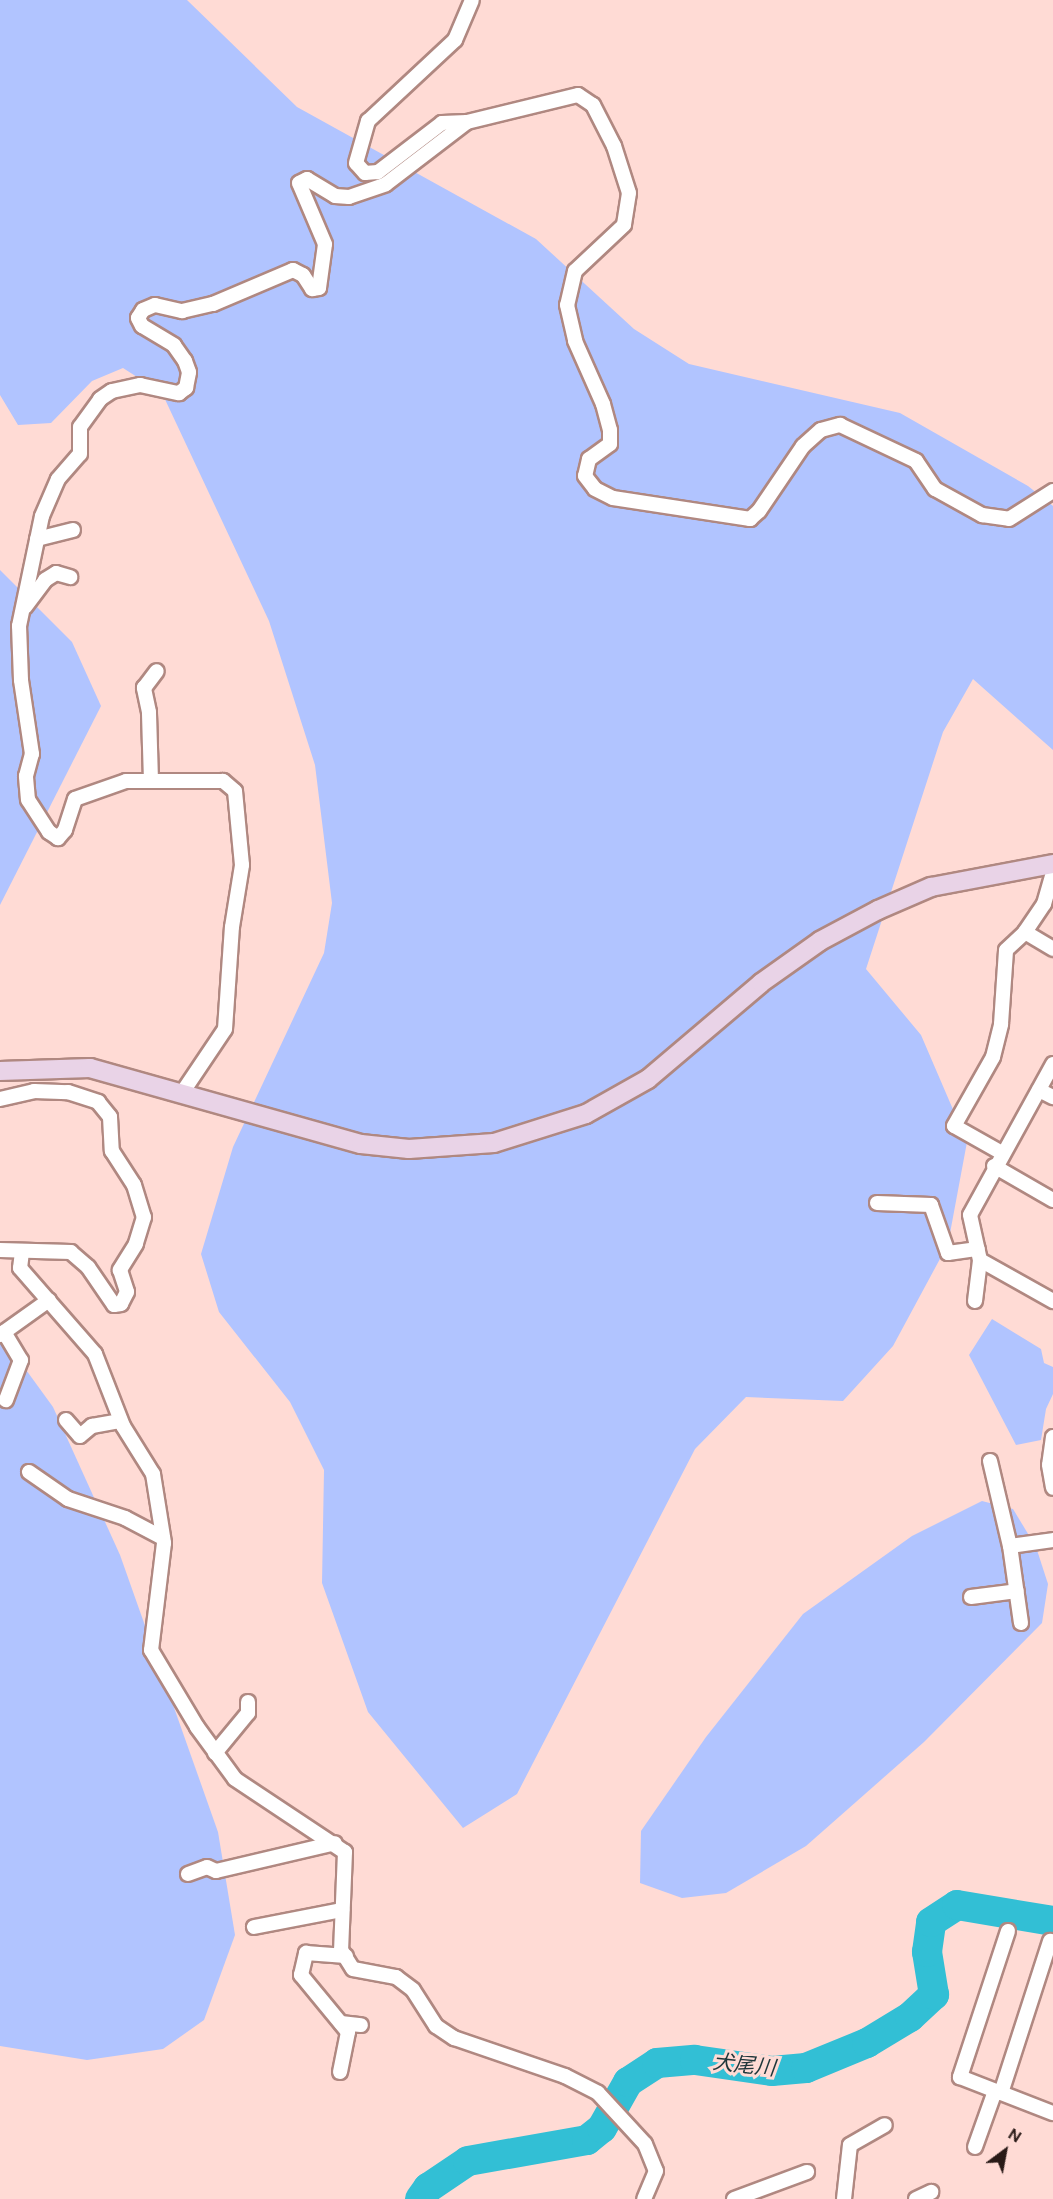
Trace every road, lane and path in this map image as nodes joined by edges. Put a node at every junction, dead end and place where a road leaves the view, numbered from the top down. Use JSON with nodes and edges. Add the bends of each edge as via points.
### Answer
{"nodes":[{"id":1,"x":472,"y":0,"type":"edge"},
{"id":2,"x":466,"y":122,"type":"junction"},
{"id":3,"x":1053,"y":491,"type":"edge"},
{"id":4,"x":73,"y":530,"type":"dead end"},
{"id":5,"x":37,"y":539,"type":"junction"},
{"id":6,"x":70,"y":577,"type":"dead end"},
{"id":7,"x":22,"y":611,"type":"junction"},
{"id":8,"x":158,"y":671,"type":"dead end"},
{"id":9,"x":151,"y":781,"type":"junction"},
{"id":10,"x":1053,"y":864,"type":"edge"},
{"id":11,"x":1053,"y":873,"type":"edge"},
{"id":12,"x":1025,"y":932,"type":"junction"},
{"id":13,"x":1053,"y":948,"type":"edge"},
{"id":14,"x":1053,"y":1064,"type":"edge"},
{"id":15,"x":0,"y":1071,"type":"edge"},
{"id":16,"x":1039,"y":1090,"type":"junction"},
{"id":17,"x":182,"y":1093,"type":"junction"},
{"id":18,"x":1053,"y":1097,"type":"edge"},
{"id":19,"x":0,"y":1099,"type":"edge"},
{"id":20,"x":1002,"y":1153,"type":"junction"},
{"id":21,"x":994,"y":1166,"type":"junction"},
{"id":22,"x":1053,"y":1200,"type":"edge"},
{"id":23,"x":877,"y":1203,"type":"dead end"},
{"id":24,"x":0,"y":1250,"type":"edge"},
{"id":25,"x":22,"y":1252,"type":"junction"},
{"id":26,"x":979,"y":1254,"type":"junction"},
{"id":27,"x":49,"y":1300,"type":"junction"},
{"id":28,"x":975,"y":1301,"type":"dead end"},
{"id":29,"x":1053,"y":1301,"type":"edge"},
{"id":30,"x":2,"y":1333,"type":"edge"},
{"id":31,"x":6,"y":1400,"type":"dead end"},
{"id":32,"x":66,"y":1420,"type":"dead end"},
{"id":33,"x":121,"y":1421,"type":"junction"},
{"id":34,"x":1053,"y":1437,"type":"edge"},
{"id":35,"x":990,"y":1461,"type":"dead end"},
{"id":36,"x":29,"y":1472,"type":"dead end"},
{"id":37,"x":1053,"y":1488,"type":"edge"},
{"id":38,"x":164,"y":1538,"type":"junction"},
{"id":39,"x":1053,"y":1540,"type":"edge"},
{"id":40,"x":1010,"y":1546,"type":"junction"},
{"id":41,"x":1017,"y":1591,"type":"junction"},
{"id":42,"x":970,"y":1597,"type":"dead end"},
{"id":43,"x":1021,"y":1623,"type":"dead end"},
{"id":44,"x":248,"y":1702,"type":"dead end"},
{"id":45,"x":215,"y":1753,"type":"junction"},
{"id":46,"x":335,"y":1843,"type":"junction"},
{"id":47,"x":188,"y":1874,"type":"dead end"},
{"id":48,"x":342,"y":1910,"type":"junction"},
{"id":49,"x":254,"y":1927,"type":"dead end"},
{"id":50,"x":1008,"y":1931,"type":"dead end"},
{"id":51,"x":1050,"y":1941,"type":"dead end"},
{"id":52,"x":346,"y":1956,"type":"junction"},
{"id":53,"x":341,"y":2023,"type":"junction"},
{"id":54,"x":361,"y":2025,"type":"dead end"},
{"id":55,"x":340,"y":2072,"type":"dead end"},
{"id":56,"x":998,"y":2092,"type":"junction"},
{"id":57,"x":1053,"y":2113,"type":"edge"},
{"id":58,"x":885,"y":2125,"type":"dead end"},
{"id":59,"x":975,"y":2147,"type":"dead end"},
{"id":60,"x":807,"y":2172,"type":"dead end"},
{"id":61,"x":931,"y":2192,"type":"dead end"},
{"id":62,"x":644,"y":2199,"type":"edge"},
{"id":63,"x":734,"y":2199,"type":"edge"},
{"id":64,"x":844,"y":2199,"type":"edge"},
{"id":65,"x":916,"y":2199,"type":"edge"}],
"edges":[{"from":1,"to":2,"type":"street","via":[[454,40],[368,121],[356,163],[365,173],[378,172],[442,123]]},
{"from":2,"to":3,"type":"street","via":[[578,95],[593,105],[614,146],[629,193],[624,225],[575,271],[567,305],[575,341],[603,404],[610,430],[610,444],[589,459],[585,476],[595,489],[613,498],[750,519],[804,446],[821,430],[840,426],[916,461],[935,489],[982,515],[1009,519]]},
{"from":2,"to":5,"type":"street","via":[[386,184],[349,197],[335,196],[307,179],[299,183],[325,244],[319,288],[312,289],[303,275],[293,270],[213,304],[182,311],[155,305],[143,310],[138,318],[142,326],[174,345],[185,361],[189,372],[186,388],[179,393],[140,385],[112,391],[100,399],[80,427],[80,454],[58,479]]},
{"from":4,"to":5,"type":"street"},
{"from":5,"to":7,"type":"street"},
{"from":6,"to":7,"type":"street","via":[[56,573],[45,580]]},
{"from":7,"to":9,"type":"street","via":[[21,680],[32,754],[26,776],[28,800],[49,832],[58,838],[65,830],[75,799],[126,781]]},
{"from":8,"to":9,"type":"street","via":[[144,688],[149,712]]},
{"from":9,"to":17,"type":"street","via":[[223,782],[236,791],[242,865],[232,927],[225,1029]]},
{"from":10,"to":17,"type":"street","via":[[931,887],[878,910],[820,941],[761,983],[648,1079],[586,1114],[534,1133],[494,1143],[410,1149],[361,1144]]},
{"from":11,"to":12,"type":"street","via":[[1044,904]]},
{"from":12,"to":13,"type":"street"},
{"from":12,"to":20,"type":"street","via":[[1006,950],[1001,1024],[993,1057],[954,1126]]},
{"from":14,"to":16,"type":"street"},
{"from":15,"to":17,"type":"street","via":[[90,1068]]},
{"from":16,"to":18,"type":"street"},
{"from":16,"to":20,"type":"street"},
{"from":19,"to":25,"type":"street","via":[[34,1091],[68,1092],[98,1102],[110,1117],[112,1151],[134,1185],[144,1217],[136,1244],[120,1270],[127,1292],[121,1304],[114,1305],[88,1267],[71,1252]]},
{"from":20,"to":21,"type":"street"},
{"from":21,"to":22,"type":"street"},
{"from":21,"to":26,"type":"street","via":[[970,1215]]},
{"from":23,"to":26,"type":"street","via":[[931,1205],[948,1253]]},
{"from":24,"to":25,"type":"street"},
{"from":25,"to":27,"type":"street","via":[[20,1268]]},
{"from":26,"to":28,"type":"street"},
{"from":26,"to":29,"type":"street"},
{"from":27,"to":30,"type":"street"},
{"from":27,"to":33,"type":"street","via":[[94,1354]]},
{"from":30,"to":31,"type":"street","via":[[21,1359]]},
{"from":32,"to":33,"type":"street","via":[[80,1436],[92,1426]]},
{"from":33,"to":38,"type":"street","via":[[153,1474]]},
{"from":34,"to":37,"type":"street","via":[[1049,1466]]},
{"from":35,"to":40,"type":"street"},
{"from":36,"to":38,"type":"street","via":[[68,1499],[125,1518]]},
{"from":38,"to":45,"type":"street","via":[[151,1650]]},
{"from":39,"to":40,"type":"street"},
{"from":40,"to":41,"type":"street"},
{"from":41,"to":42,"type":"street"},
{"from":41,"to":43,"type":"street"},
{"from":44,"to":45,"type":"street","via":[[248,1713]]},
{"from":45,"to":46,"type":"street","via":[[235,1779]]},
{"from":46,"to":47,"type":"street"},
{"from":46,"to":48,"type":"street","via":[[345,1852]]},
{"from":48,"to":49,"type":"street"},
{"from":48,"to":52,"type":"street","via":[[341,1950]]},
{"from":50,"to":56,"type":"street","via":[[960,2077]]},
{"from":51,"to":56,"type":"street"},
{"from":52,"to":53,"type":"street","via":[[306,1953],[301,1975]]},
{"from":52,"to":62,"type":"street","via":[[353,1969],[396,1977],[413,1990],[436,2026],[454,2038],[565,2076],[604,2100],[645,2144],[656,2171]]},
{"from":53,"to":54,"type":"street"},
{"from":53,"to":55,"type":"street","via":[[348,2032]]},
{"from":56,"to":57,"type":"street"},
{"from":56,"to":59,"type":"street"},
{"from":58,"to":64,"type":"street","via":[[850,2145]]},
{"from":60,"to":63,"type":"street"},
{"from":61,"to":65,"type":"street"}]}
